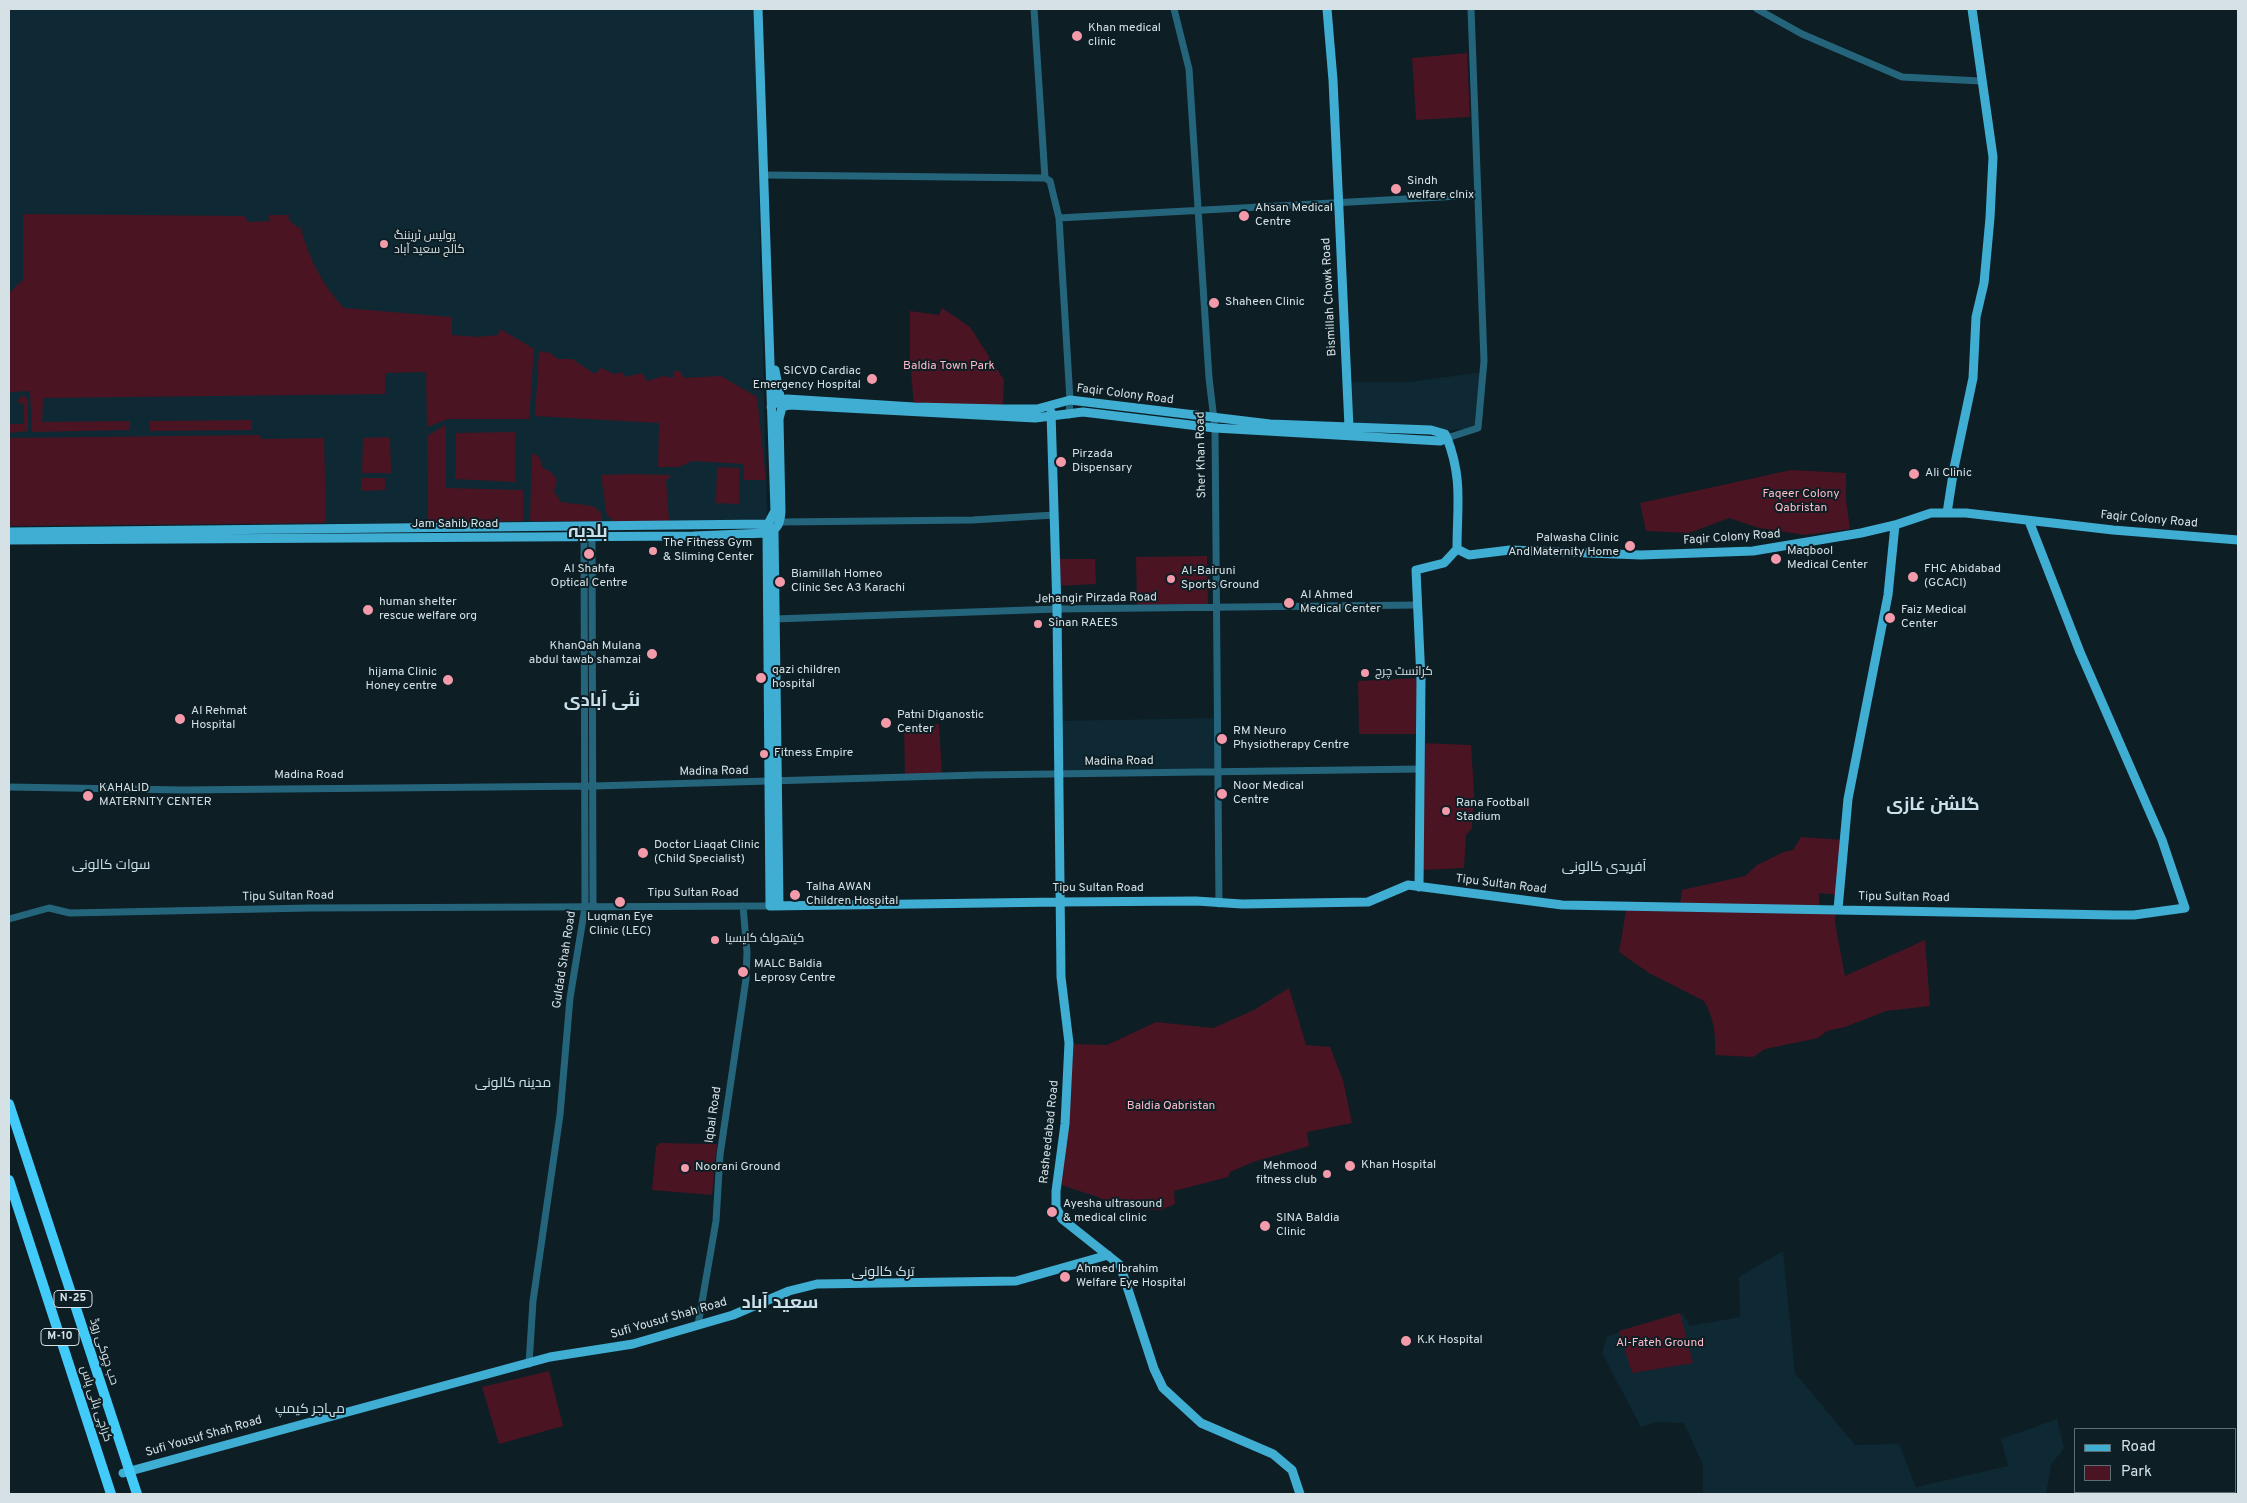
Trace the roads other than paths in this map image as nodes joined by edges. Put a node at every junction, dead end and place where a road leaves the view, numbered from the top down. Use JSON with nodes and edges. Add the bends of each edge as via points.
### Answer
{"nodes":[{"id":1,"x":758,"y":9,"type":"edge"},
{"id":2,"x":1034,"y":9,"type":"edge"},
{"id":3,"x":1174,"y":9,"type":"edge"},
{"id":4,"x":1327,"y":9,"type":"edge"},
{"id":5,"x":1471,"y":9,"type":"edge"},
{"id":6,"x":1758,"y":9,"type":"edge"},
{"id":7,"x":1972,"y":9,"type":"edge"},
{"id":8,"x":1981,"y":81,"type":"junction"},
{"id":9,"x":765,"y":175,"type":"junction"},
{"id":10,"x":1045,"y":178,"type":"junction"},
{"id":11,"x":1478,"y":195,"type":"junction"},
{"id":12,"x":1338,"y":204,"type":"junction"},
{"id":13,"x":1199,"y":209,"type":"junction"},
{"id":14,"x":1059,"y":218,"type":"junction"},
{"id":15,"x":771,"y":351,"type":"junction"},
{"id":16,"x":1070,"y":400,"type":"junction"},
{"id":17,"x":781,"y":403,"type":"junction"},
{"id":18,"x":772,"y":407,"type":"junction"},
{"id":19,"x":1051,"y":407,"type":"junction"},
{"id":20,"x":1069,"y":415,"type":"junction"},
{"id":21,"x":1052,"y":417,"type":"junction"},
{"id":22,"x":1214,"y":418,"type":"junction"},
{"id":23,"x":1215,"y":428,"type":"junction"},
{"id":24,"x":1349,"y":431,"type":"junction"},
{"id":25,"x":1447,"y":438,"type":"junction"},
{"id":26,"x":1947,"y":513,"type":"junction"},
{"id":27,"x":1054,"y":515,"type":"junction"},
{"id":28,"x":2028,"y":521,"type":"junction"},
{"id":29,"x":780,"y":522,"type":"junction"},
{"id":30,"x":1895,"y":525,"type":"junction"},
{"id":31,"x":9,"y":532,"type":"edge"},
{"id":32,"x":588,"y":532,"type":"junction"},
{"id":33,"x":771,"y":532,"type":"junction"},
{"id":34,"x":9,"y":540,"type":"edge"},
{"id":35,"x":2238,"y":540,"type":"edge"},
{"id":36,"x":1457,"y":549,"type":"junction"},
{"id":37,"x":1417,"y":606,"type":"junction"},
{"id":38,"x":1216,"y":609,"type":"junction"},
{"id":39,"x":1057,"y":610,"type":"junction"},
{"id":40,"x":775,"y":619,"type":"junction"},
{"id":41,"x":1420,"y":769,"type":"junction"},
{"id":42,"x":1217,"y":771,"type":"junction"},
{"id":43,"x":1058,"y":774,"type":"junction"},
{"id":44,"x":774,"y":782,"type":"junction"},
{"id":45,"x":584,"y":785,"type":"junction"},
{"id":46,"x":594,"y":786,"type":"junction"},
{"id":47,"x":9,"y":787,"type":"edge"},
{"id":48,"x":1419,"y":887,"type":"junction"},
{"id":49,"x":1059,"y":902,"type":"junction"},
{"id":50,"x":1219,"y":904,"type":"junction"},
{"id":51,"x":743,"y":906,"type":"junction"},
{"id":52,"x":775,"y":906,"type":"junction"},
{"id":53,"x":589,"y":907,"type":"junction"},
{"id":54,"x":1838,"y":910,"type":"junction"},
{"id":55,"x":9,"y":919,"type":"edge"},
{"id":56,"x":9,"y":1104,"type":"edge"},
{"id":57,"x":9,"y":1118,"type":"edge"},
{"id":58,"x":9,"y":1180,"type":"edge"},
{"id":59,"x":1108,"y":1255,"type":"junction"},
{"id":60,"x":698,"y":1325,"type":"junction"},
{"id":61,"x":529,"y":1364,"type":"junction"},
{"id":62,"x":126,"y":1472,"type":"junction"},
{"id":63,"x":111,"y":1494,"type":"edge"},
{"id":64,"x":131,"y":1494,"type":"edge"},
{"id":65,"x":137,"y":1494,"type":"edge"},
{"id":66,"x":1300,"y":1494,"type":"edge"}],
"edges":[{"from":1,"to":9,"type":"main road"},
{"from":2,"to":10,"type":"street"},
{"from":3,"to":13,"type":"street","name":"Sher Khan Road","via":[[1190,69]]},
{"from":4,"to":12,"type":"main road","name":"Bismillah Chowk Road"},
{"from":5,"to":11,"type":"street"},
{"from":6,"to":8,"type":"street","via":[[1802,34],[1902,77]]},
{"from":7,"to":8,"type":"main road"},
{"from":8,"to":26,"type":"main road","via":[[1993,157],[1989,240],[1976,316],[1971,388]]},
{"from":9,"to":10,"type":"street"},
{"from":9,"to":15,"type":"main road"},
{"from":10,"to":14,"type":"street","via":[[1050,181]]},
{"from":11,"to":12,"type":"street"},
{"from":11,"to":25,"type":"street","via":[[1484,361],[1480,424],[1474,431]]},
{"from":12,"to":13,"type":"street"},
{"from":12,"to":24,"type":"main road","name":"Bismillah Chowk Road"},
{"from":13,"to":14,"type":"street"},
{"from":13,"to":22,"type":"street","name":"Sher Khan Road"},
{"from":14,"to":16,"type":"street"},
{"from":15,"to":17,"type":"main road"},
{"from":15,"to":18,"type":"main road"},
{"from":16,"to":19,"type":"main road","name":"Faqir Colony Road"},
{"from":16,"to":20,"type":"street"},
{"from":16,"to":22,"type":"main road","name":"Faqir Colony Road"},
{"from":17,"to":18,"type":"main road","via":[[774,402]]},
{"from":17,"to":19,"type":"main road","name":"Faqir Colony Road"},
{"from":17,"to":21,"type":"main road","name":"Faqir Colony Road","via":[[958,415]]},
{"from":17,"to":29,"type":"main road"},
{"from":18,"to":32,"type":"main road","name":"Jam Sahib Road","via":[[775,511],[768,524]]},
{"from":19,"to":21,"type":"main road","name":"Rasheedabad Road"},
{"from":20,"to":21,"type":"main road","name":"Faqir Colony Road"},
{"from":20,"to":23,"type":"main road","name":"Faqir Colony Road","via":[[1083,412]]},
{"from":21,"to":27,"type":"main road","name":"Rasheedabad Road"},
{"from":22,"to":23,"type":"street","name":"Sher Khan Road"},
{"from":22,"to":24,"type":"main road","name":"Faqir Colony Road"},
{"from":23,"to":24,"type":"main road","name":"Faqir Colony Road"},
{"from":23,"to":38,"type":"street","name":"Sher Khan Road"},
{"from":24,"to":25,"type":"main road","name":"Faqir Colony Road","via":[[1440,441]]},
{"from":25,"to":36,"type":"main road","via":[[1456,461],[1460,489]]},
{"from":26,"to":28,"type":"main road","name":"Faqir Colony Road"},
{"from":26,"to":30,"type":"main road","name":"Faqir Colony Road","via":[[1927,513]]},
{"from":27,"to":29,"type":"street","via":[[973,520]]},
{"from":27,"to":39,"type":"main road","name":"Rasheedabad Road"},
{"from":28,"to":35,"type":"main road","name":"Faqir Colony Road"},
{"from":28,"to":54,"type":"main road","name":"Tipu Sultan Road","via":[[2080,652],[2162,840],[2185,908],[2120,915]]},
{"from":29,"to":33,"type":"main road"},
{"from":30,"to":36,"type":"main road","name":"Faqir Colony Road","via":[[1753,551],[1641,555],[1510,550],[1469,555]]},
{"from":30,"to":54,"type":"main road","via":[[1888,595],[1848,799]]},
{"from":31,"to":32,"type":"main road","name":"Jam Sahib Road"},
{"from":32,"to":33,"type":"main road","name":"Jam Sahib Road"},
{"from":32,"to":34,"type":"main road","name":"Jam Sahib Road"},
{"from":32,"to":45,"type":"street","name":"Guldad Shah Road"},
{"from":32,"to":46,"type":"street","name":"Guldad Shah Road"},
{"from":33,"to":40,"type":"main road"},
{"from":33,"to":44,"type":"main road"},
{"from":36,"to":37,"type":"main road","via":[[1444,563],[1416,570]]},
{"from":37,"to":38,"type":"street","name":"Jehangir Pirzada Road"},
{"from":37,"to":41,"type":"main road","via":[[1421,680]]},
{"from":38,"to":39,"type":"street","name":"Jehangir Pirzada Road"},
{"from":38,"to":42,"type":"street","name":"Sher Khan Road"},
{"from":39,"to":40,"type":"street","name":"Jehangir Pirzada Road"},
{"from":39,"to":43,"type":"main road","name":"Rasheedabad Road"},
{"from":40,"to":44,"type":"main road"},
{"from":41,"to":42,"type":"street","name":"Madina Road"},
{"from":41,"to":48,"type":"main road"},
{"from":42,"to":43,"type":"street","name":"Madina Road"},
{"from":42,"to":50,"type":"street","name":"Sher Khan Road"},
{"from":43,"to":44,"type":"street","name":"Madina Road"},
{"from":43,"to":49,"type":"main road","name":"Rasheedabad Road"},
{"from":44,"to":46,"type":"street","name":"Madina Road"},
{"from":44,"to":52,"type":"main road"},
{"from":45,"to":46,"type":"street","name":"Madina Road"},
{"from":45,"to":47,"type":"street","name":"Madina Road","via":[[183,790]]},
{"from":45,"to":53,"type":"street","name":"Guldad Shah Road"},
{"from":46,"to":53,"type":"street","name":"Guldad Shah Road"},
{"from":48,"to":50,"type":"main road","name":"Tipu Sultan Road","via":[[1408,885],[1368,902]]},
{"from":48,"to":54,"type":"main road","name":"Tipu Sultan Road","via":[[1562,905]]},
{"from":49,"to":50,"type":"main road","name":"Tipu Sultan Road","via":[[1196,901]]},
{"from":49,"to":52,"type":"main road","name":"Tipu Sultan Road"},
{"from":49,"to":59,"type":"main road","name":"Rasheedabad Road","via":[[1061,980],[1069,1055],[1056,1207],[1062,1218]]},
{"from":51,"to":52,"type":"street","name":"Tipu Sultan Road"},
{"from":51,"to":53,"type":"street","name":"Tipu Sultan Road"},
{"from":51,"to":60,"type":"street","name":"Iqbal Road","via":[[746,979],[720,1155],[716,1222]]},
{"from":53,"to":55,"type":"street","name":"Tipu Sultan Road","via":[[70,913],[49,908]]},
{"from":53,"to":61,"type":"street","name":"Guldad Shah Road","via":[[570,998],[560,1115],[533,1301]]},
{"from":56,"to":62,"type":"highway","name":"حب چوکی روڈ","number":"N-25"},
{"from":57,"to":62,"type":"highway","name":"حب چوکی روڈ","number":"N-25"},
{"from":58,"to":63,"type":"highway","name":"کراچی بائی پاس","number":"M-10"},
{"from":59,"to":60,"type":"main road","name":"Sufi Yousuf Shah Road","via":[[1016,1281],[817,1284],[788,1291],[732,1315]]},
{"from":59,"to":66,"type":"main road","name":"Rasheedabad Road","via":[[1120,1265],[1163,1388],[1201,1423],[1273,1454],[1292,1470]]},
{"from":60,"to":61,"type":"main road","name":"Sufi Yousuf Shah Road","via":[[634,1344],[550,1356]]},
{"from":61,"to":62,"type":"main road","name":"Sufi Yousuf Shah Road"},
{"from":62,"to":64,"type":"highway","name":"حب چوکی روڈ","number":"N-25"},
{"from":62,"to":65,"type":"highway","name":"حب چوکی روڈ","number":"N-25"}]}
